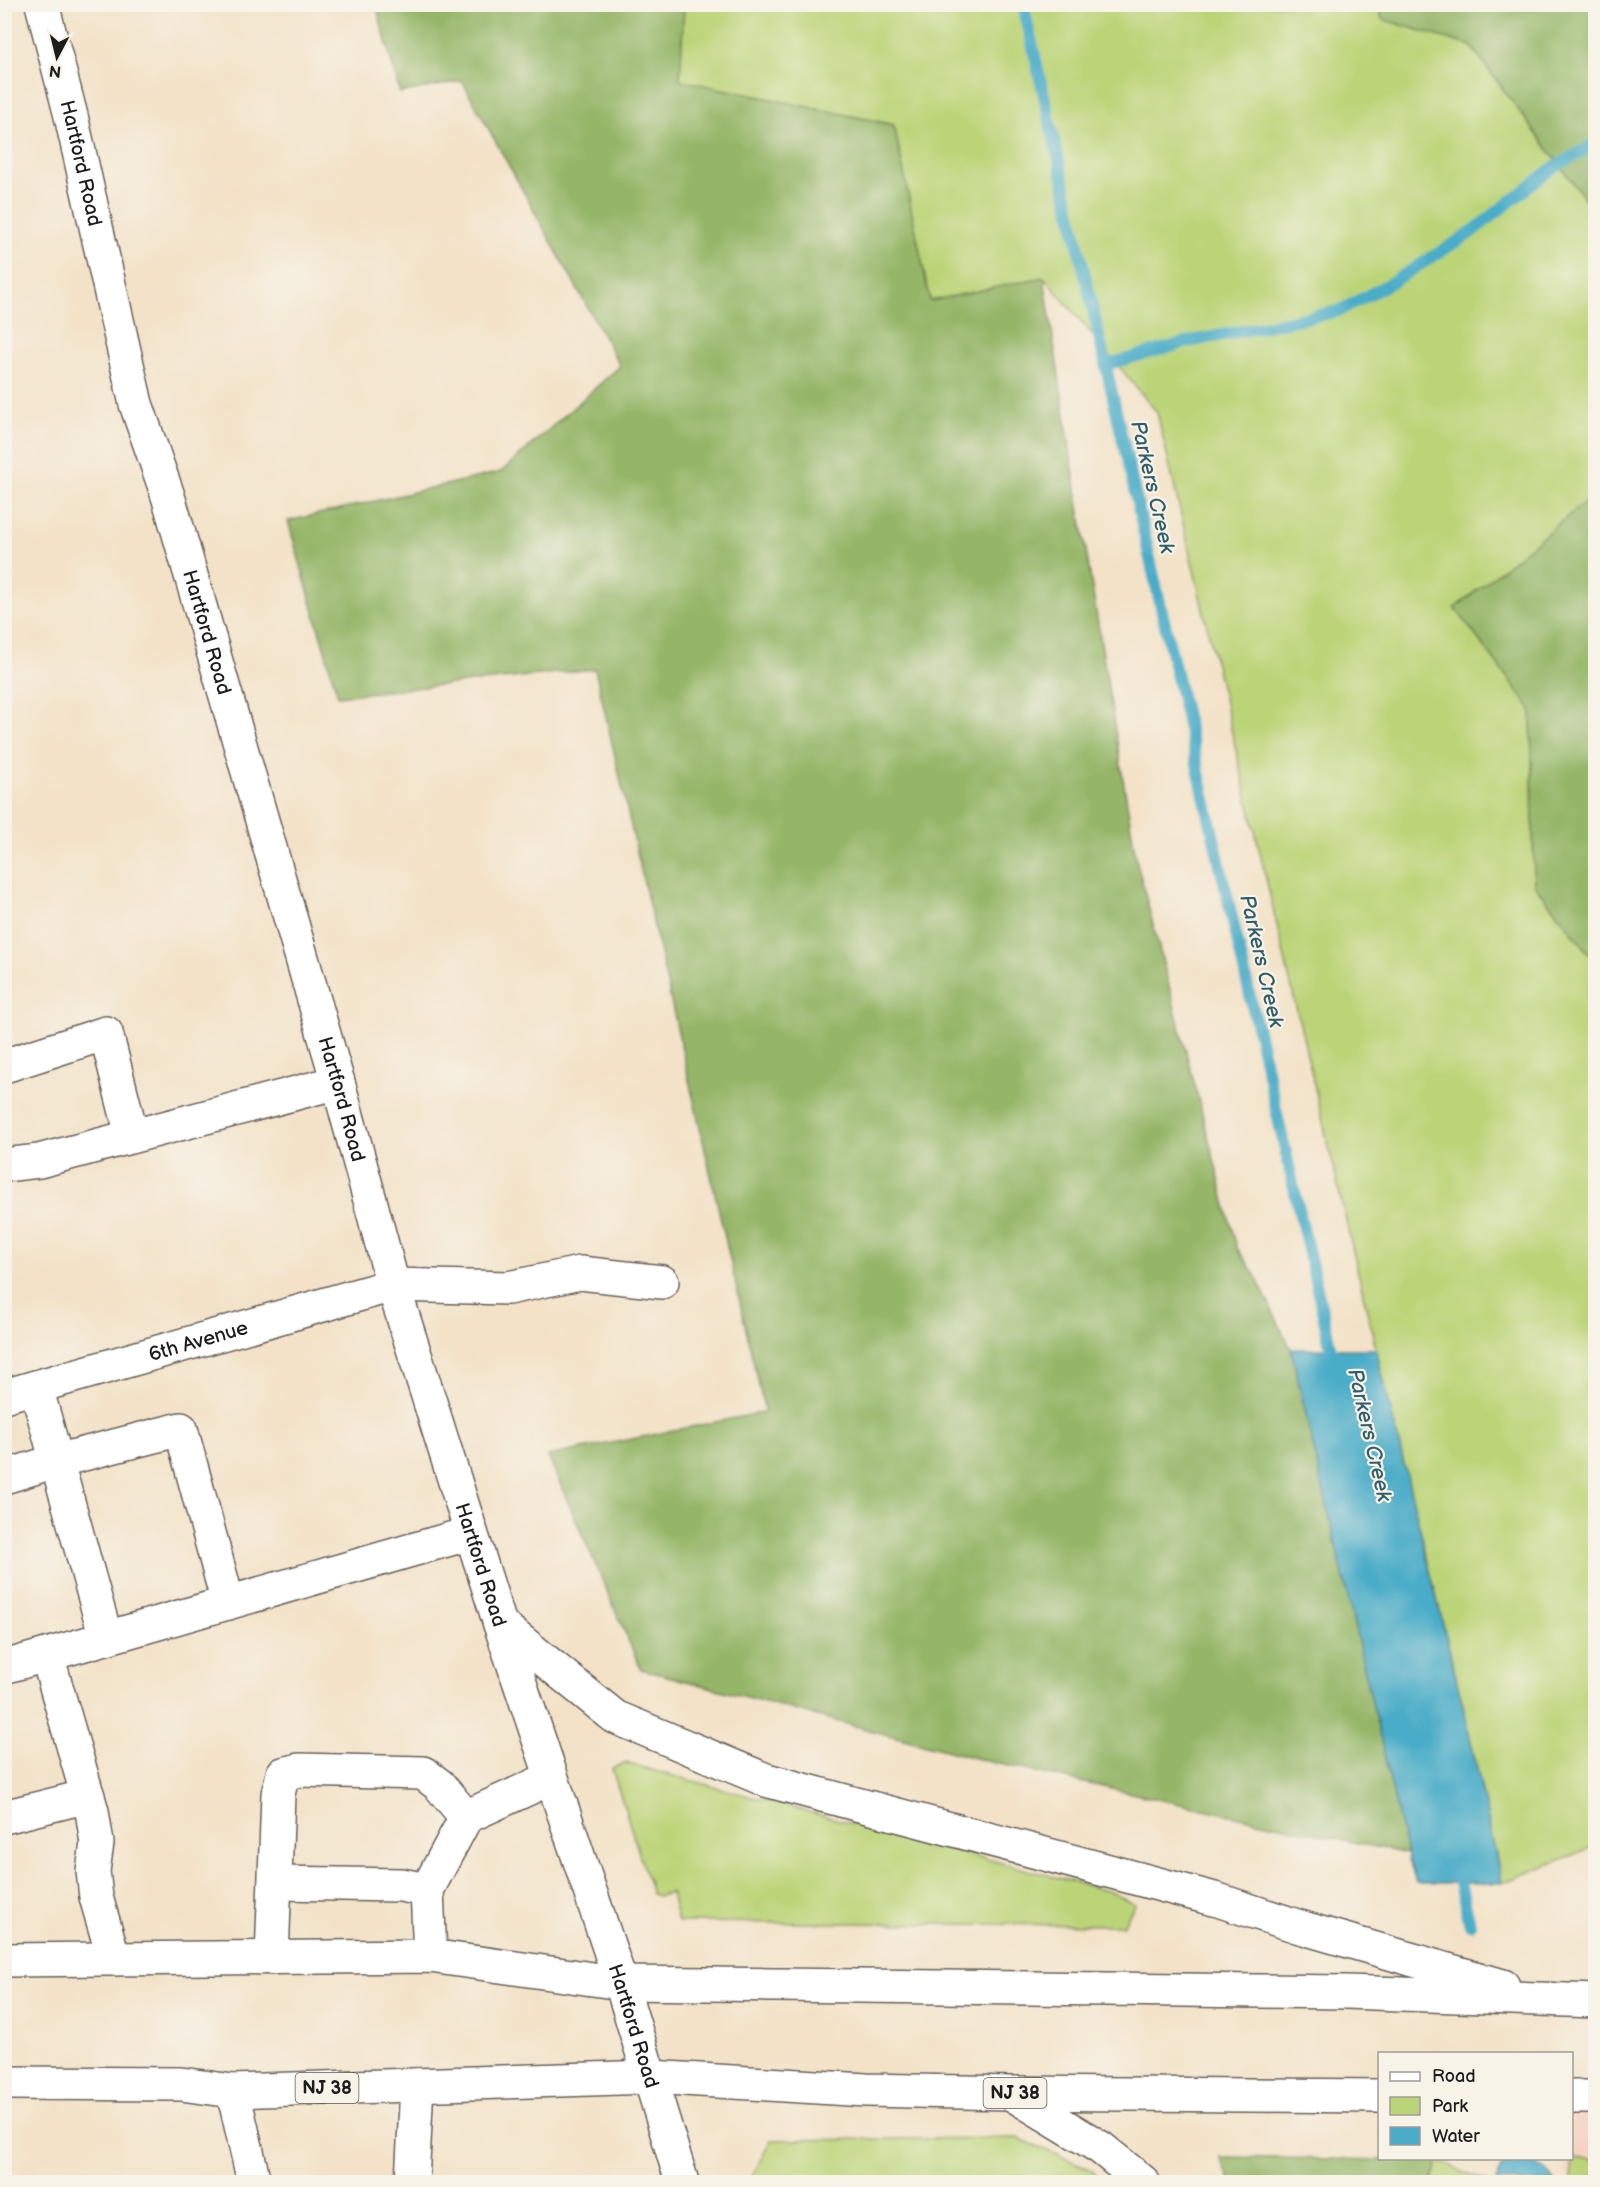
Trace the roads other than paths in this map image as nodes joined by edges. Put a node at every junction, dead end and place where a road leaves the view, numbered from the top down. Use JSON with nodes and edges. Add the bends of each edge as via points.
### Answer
{"nodes":[{"id":1,"x":42,"y":4,"type":"edge"},
{"id":2,"x":4,"y":1066,"type":"edge"},
{"id":3,"x":338,"y":1082,"type":"junction"},
{"id":4,"x":132,"y":1136,"type":"junction"},
{"id":5,"x":4,"y":1165,"type":"edge"},
{"id":6,"x":662,"y":1282,"type":"dead end"},
{"id":7,"x":393,"y":1285,"type":"junction"},
{"id":8,"x":36,"y":1387,"type":"junction"},
{"id":9,"x":4,"y":1396,"type":"edge"},
{"id":10,"x":56,"y":1461,"type":"junction"},
{"id":11,"x":4,"y":1477,"type":"edge"},
{"id":12,"x":471,"y":1533,"type":"junction"},
{"id":13,"x":228,"y":1603,"type":"junction"},
{"id":14,"x":500,"y":1624,"type":"junction"},
{"id":15,"x":106,"y":1638,"type":"junction"},
{"id":16,"x":48,"y":1655,"type":"junction"},
{"id":17,"x":4,"y":1667,"type":"edge"},
{"id":18,"x":552,"y":1778,"type":"junction"},
{"id":19,"x":88,"y":1796,"type":"junction"},
{"id":20,"x":4,"y":1817,"type":"edge"},
{"id":21,"x":466,"y":1817,"type":"junction"},
{"id":22,"x":276,"y":1883,"type":"junction"},
{"id":23,"x":426,"y":1890,"type":"junction"},
{"id":24,"x":430,"y":1956,"type":"junction"},
{"id":25,"x":272,"y":1958,"type":"junction"},
{"id":26,"x":114,"y":1959,"type":"junction"},
{"id":27,"x":4,"y":1960,"type":"edge"},
{"id":28,"x":621,"y":1983,"type":"junction"},
{"id":29,"x":1554,"y":2001,"type":"junction"},
{"id":30,"x":1596,"y":2001,"type":"edge"},
{"id":31,"x":650,"y":2078,"type":"junction"},
{"id":32,"x":4,"y":2083,"type":"edge"},
{"id":33,"x":417,"y":2085,"type":"junction"},
{"id":34,"x":233,"y":2091,"type":"junction"},
{"id":35,"x":1010,"y":2093,"type":"junction"},
{"id":36,"x":1378,"y":2096,"type":"edge"},
{"id":37,"x":1573,"y":2097,"type":"edge"},
{"id":38,"x":1596,"y":2097,"type":"edge"},
{"id":39,"x":254,"y":2182,"type":"edge"},
{"id":40,"x":412,"y":2182,"type":"edge"},
{"id":41,"x":682,"y":2182,"type":"edge"},
{"id":42,"x":1143,"y":2182,"type":"edge"}],
"edges":[{"from":1,"to":3,"type":"main road","name":"Hartford Road","via":[[136,404],[168,496]]},
{"from":2,"to":4,"type":"main road","via":[[106,1033]]},
{"from":3,"to":4,"type":"main road"},
{"from":3,"to":7,"type":"main road","name":"Hartford Road"},
{"from":4,"to":5,"type":"main road","via":[[39,1161]]},
{"from":6,"to":7,"type":"main road","name":"6th Avenue","via":[[580,1273],[508,1288]]},
{"from":7,"to":8,"type":"main road","name":"6th Avenue"},
{"from":7,"to":12,"type":"main road","name":"Hartford Road"},
{"from":8,"to":9,"type":"main road","name":"6th Avenue"},
{"from":8,"to":10,"type":"main road"},
{"from":10,"to":11,"type":"main road"},
{"from":10,"to":13,"type":"main road","via":[[182,1429]]},
{"from":10,"to":15,"type":"main road"},
{"from":12,"to":13,"type":"main road"},
{"from":12,"to":14,"type":"main road","name":"Hartford Road"},
{"from":13,"to":15,"type":"main road"},
{"from":14,"to":18,"type":"main road","name":"Hartford Road"},
{"from":14,"to":29,"type":"main road","via":[[615,1717],[766,1779],[1218,1900]]},
{"from":15,"to":16,"type":"main road"},
{"from":16,"to":17,"type":"main road"},
{"from":16,"to":19,"type":"main road"},
{"from":18,"to":21,"type":"main road"},
{"from":18,"to":28,"type":"main road","name":"Hartford Road"},
{"from":19,"to":20,"type":"main road"},
{"from":19,"to":26,"type":"main road","via":[[97,1843],[93,1871],[96,1897]]},
{"from":21,"to":22,"type":"main road","via":[[439,1785],[423,1773],[299,1770],[283,1774],[278,1794]]},
{"from":21,"to":23,"type":"main road"},
{"from":22,"to":23,"type":"main road","via":[[401,1885]]},
{"from":22,"to":25,"type":"main road"},
{"from":23,"to":24,"type":"main road"},
{"from":24,"to":25,"type":"main road"},
{"from":24,"to":28,"type":"main road"},
{"from":25,"to":26,"type":"main road"},
{"from":26,"to":27,"type":"main road"},
{"from":28,"to":29,"type":"main road","via":[[1346,1992]]},
{"from":28,"to":31,"type":"main road","name":"Hartford Road"},
{"from":29,"to":30,"type":"main road"},
{"from":31,"to":33,"type":"main road","number":"NJ 38"},
{"from":31,"to":35,"type":"main road","number":"NJ 38"},
{"from":31,"to":41,"type":"main road","name":"Hartford Road"},
{"from":32,"to":34,"type":"main road","number":"NJ 38","via":[[181,2084]]},
{"from":33,"to":34,"type":"main road","number":"NJ 38"},
{"from":33,"to":40,"type":"main road"},
{"from":34,"to":39,"type":"main road"},
{"from":35,"to":36,"type":"main road","number":"NJ 38"},
{"from":35,"to":42,"type":"main road","via":[[1101,2148]]},
{"from":37,"to":38,"type":"main road"}]}
